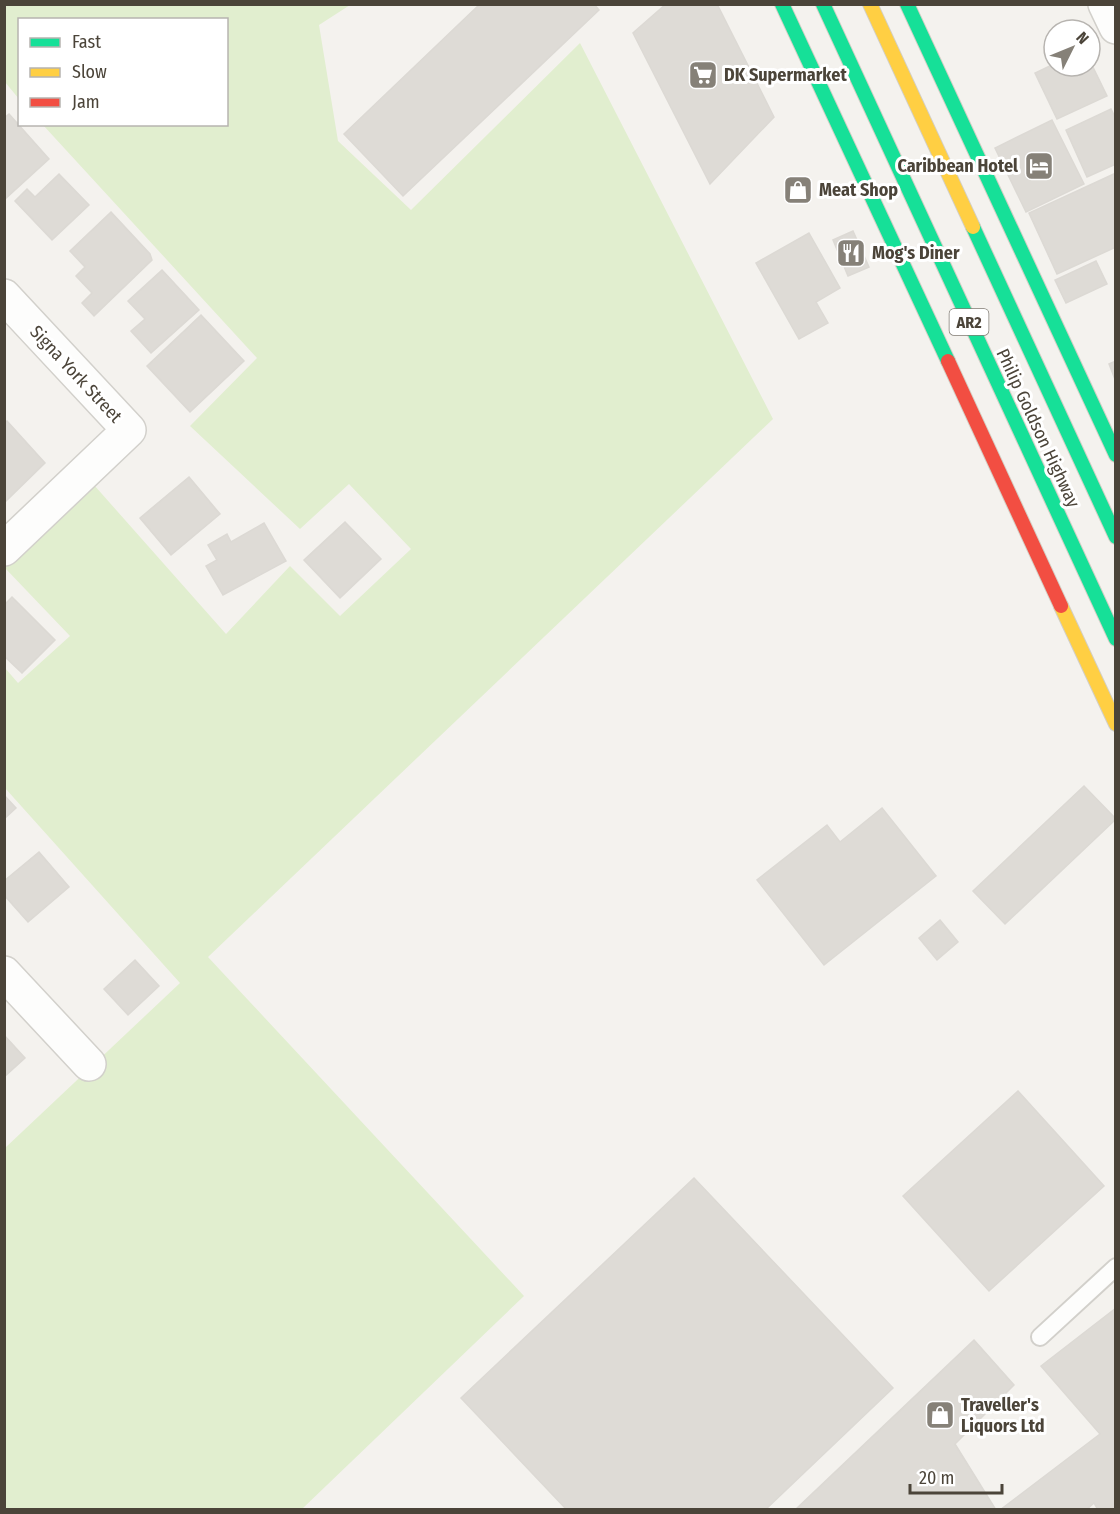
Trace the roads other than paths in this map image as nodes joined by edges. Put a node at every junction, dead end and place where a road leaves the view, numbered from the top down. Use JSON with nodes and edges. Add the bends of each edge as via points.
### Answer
{"nodes":[{"id":1,"x":782,"y":4,"type":"edge"},
{"id":2,"x":823,"y":4,"type":"edge"},
{"id":3,"x":870,"y":4,"type":"edge"},
{"id":4,"x":907,"y":4,"type":"edge"},
{"id":5,"x":1105,"y":4,"type":"edge"},
{"id":6,"x":1116,"y":27,"type":"edge"},
{"id":7,"x":4,"y":296,"type":"edge"},
{"id":8,"x":1116,"y":455,"type":"edge"},
{"id":9,"x":1116,"y":537,"type":"edge"},
{"id":10,"x":4,"y":549,"type":"edge"},
{"id":11,"x":1116,"y":639,"type":"edge"},
{"id":12,"x":1116,"y":724,"type":"edge"},
{"id":13,"x":4,"y":972,"type":"edge"},
{"id":14,"x":89,"y":1064,"type":"dead end"},
{"id":15,"x":1116,"y":1267,"type":"edge"},
{"id":16,"x":1040,"y":1337,"type":"dead end"}],
"edges":[{"from":1,"to":12,"type":"street"},
{"from":2,"to":11,"type":"street","name":"Philip Goldson Highway","number":"AR2"},
{"from":3,"to":9,"type":"street","name":"Philip Goldson Highway","number":"AR2"},
{"from":4,"to":8,"type":"street"},
{"from":5,"to":6,"type":"street"},
{"from":7,"to":10,"type":"street","name":"Signa York Street","via":[[129,430]]},
{"from":13,"to":14,"type":"street"},
{"from":15,"to":16,"type":"lane"}]}
